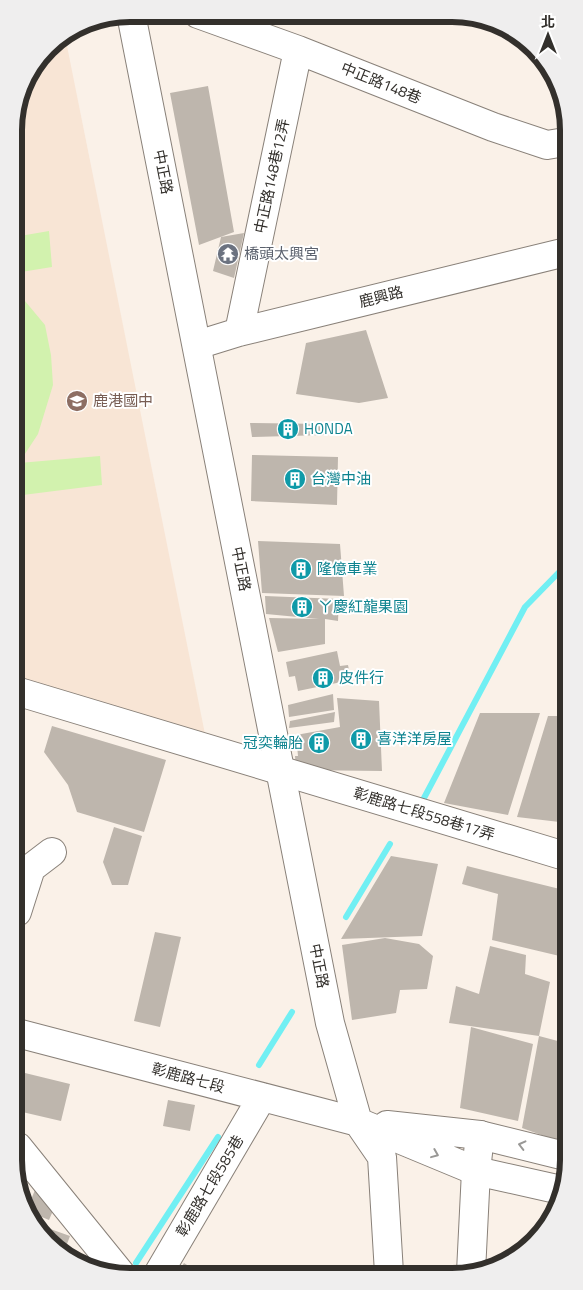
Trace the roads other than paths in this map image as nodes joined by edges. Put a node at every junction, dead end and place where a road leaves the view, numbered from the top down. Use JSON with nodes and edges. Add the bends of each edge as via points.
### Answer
{"nodes":[{"id":1,"x":133,"y":23,"type":"edge"},
{"id":2,"x":222,"y":23,"type":"edge"},
{"id":3,"x":298,"y":50,"type":"junction"},
{"id":4,"x":560,"y":143,"type":"edge"},
{"id":5,"x":560,"y":253,"type":"edge"},
{"id":6,"x":239,"y":332,"type":"junction"},
{"id":7,"x":197,"y":345,"type":"junction"},
{"id":8,"x":22,"y":693,"type":"edge"},
{"id":9,"x":281,"y":771,"type":"junction"},
{"id":10,"x":52,"y":852,"type":"dead end"},
{"id":11,"x":560,"y":855,"type":"edge"},
{"id":12,"x":22,"y":895,"type":"edge"},
{"id":13,"x":22,"y":1038,"type":"edge"},
{"id":14,"x":262,"y":1097,"type":"junction"},
{"id":15,"x":358,"y":1122,"type":"junction"},
{"id":16,"x":480,"y":1135,"type":"junction"},
{"id":17,"x":22,"y":1152,"type":"edge"},
{"id":18,"x":560,"y":1155,"type":"edge"},
{"id":19,"x":476,"y":1171,"type":"junction"},
{"id":20,"x":556,"y":1189,"type":"edge"},
{"id":21,"x":109,"y":1265,"type":"edge"},
{"id":22,"x":471,"y":1266,"type":"edge"},
{"id":23,"x":162,"y":1268,"type":"edge"},
{"id":24,"x":389,"y":1268,"type":"edge"}],
"edges":[{"from":1,"to":7,"type":"street","name":"中正路"},
{"from":2,"to":3,"type":"street","name":"中正路148巷"},
{"from":3,"to":4,"type":"street","name":"中正路148巷","via":[[493,127],[547,145]]},
{"from":3,"to":6,"type":"street","name":"中正路148巷12弄"},
{"from":5,"to":6,"type":"street","name":"鹿興路"},
{"from":6,"to":7,"type":"street","name":"鹿興路"},
{"from":7,"to":9,"type":"street","name":"中正路"},
{"from":8,"to":9,"type":"street","name":"彰鹿路七段558巷17弄"},
{"from":9,"to":11,"type":"street","name":"彰鹿路七段558巷17弄"},
{"from":9,"to":15,"type":"street","name":"中正路","via":[[330,1023]]},
{"from":10,"to":12,"type":"street","via":[[31,868]]},
{"from":13,"to":14,"type":"street","name":"彰鹿路七段"},
{"from":14,"to":15,"type":"street","name":"彰鹿路七段"},
{"from":14,"to":23,"type":"street","name":"彰鹿路七段585巷"},
{"from":15,"to":16,"type":"street","name":"彰鹿路七段"},
{"from":15,"to":19,"type":"street","name":"彰鹿路七段","one_way":true},
{"from":15,"to":24,"type":"street","name":"中正路","via":[[382,1157]]},
{"from":18,"to":16,"type":"street","name":"彰鹿路七段","one_way":true},
{"from":16,"to":19,"type":"street"},
{"from":17,"to":21,"type":"street"},
{"from":19,"to":20,"type":"street","name":"彰鹿路七段"},
{"from":19,"to":22,"type":"street"}]}
